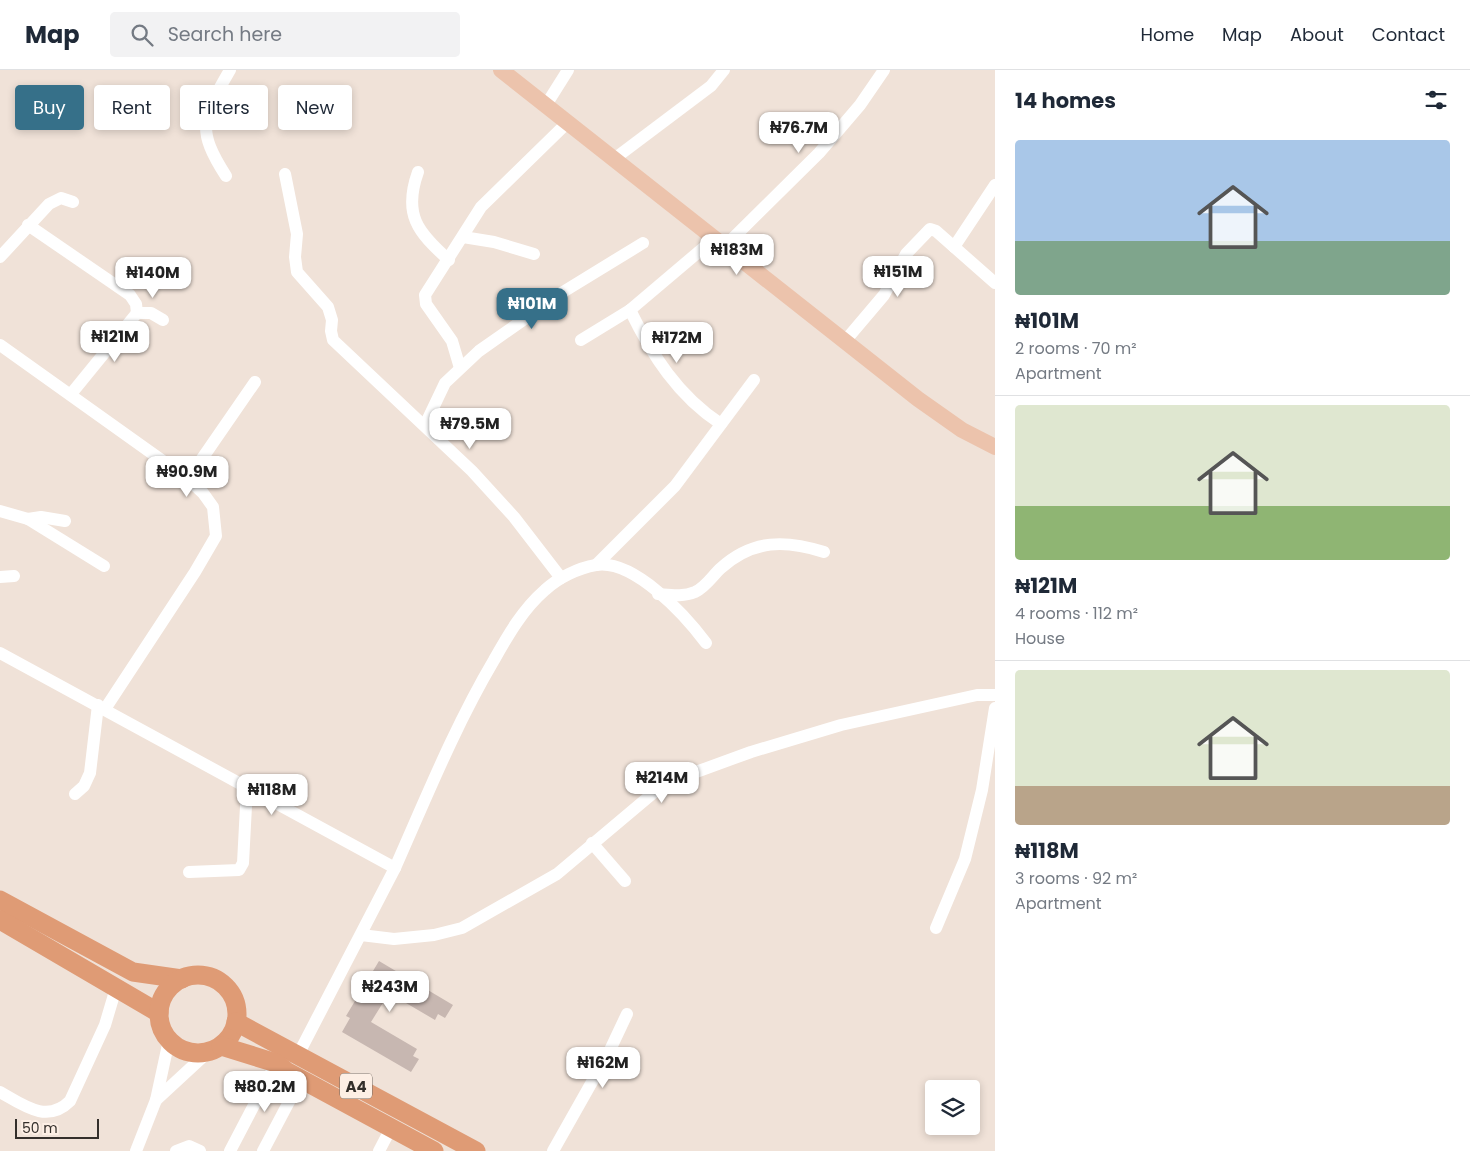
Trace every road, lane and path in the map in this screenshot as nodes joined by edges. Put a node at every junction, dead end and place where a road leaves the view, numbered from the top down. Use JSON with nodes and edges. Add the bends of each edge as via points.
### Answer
{"nodes":[{"id":1,"x":230,"y":70,"type":"edge"},
{"id":2,"x":501,"y":70,"type":"edge"},
{"id":3,"x":568,"y":70,"type":"edge"},
{"id":4,"x":724,"y":70,"type":"edge"},
{"id":5,"x":884,"y":70,"type":"edge"},
{"id":6,"x":546,"y":106,"type":"junction"},
{"id":7,"x":568,"y":122,"type":"junction"},
{"id":8,"x":614,"y":159,"type":"junction"},
{"id":9,"x":418,"y":172,"type":"dead end"},
{"id":10,"x":285,"y":174,"type":"dead end"},
{"id":11,"x":226,"y":176,"type":"dead end"},
{"id":12,"x":995,"y":185,"type":"edge"},
{"id":13,"x":72,"y":202,"type":"dead end"},
{"id":14,"x":28,"y":225,"type":"junction"},
{"id":15,"x":463,"y":237,"type":"junction"},
{"id":16,"x":720,"y":242,"type":"junction"},
{"id":17,"x":643,"y":243,"type":"dead end"},
{"id":18,"x":954,"y":247,"type":"junction"},
{"id":19,"x":534,"y":254,"type":"dead end"},
{"id":20,"x":0,"y":257,"type":"edge"},
{"id":21,"x":449,"y":260,"type":"junction"},
{"id":22,"x":995,"y":283,"type":"edge"},
{"id":23,"x":630,"y":310,"type":"junction"},
{"id":24,"x":137,"y":314,"type":"junction"},
{"id":25,"x":163,"y":320,"type":"dead end"},
{"id":26,"x":581,"y":340,"type":"dead end"},
{"id":27,"x":845,"y":341,"type":"junction"},
{"id":28,"x":0,"y":345,"type":"edge"},
{"id":29,"x":460,"y":368,"type":"junction"},
{"id":30,"x":754,"y":380,"type":"dead end"},
{"id":31,"x":255,"y":382,"type":"dead end"},
{"id":32,"x":71,"y":394,"type":"junction"},
{"id":33,"x":720,"y":424,"type":"junction"},
{"id":34,"x":425,"y":425,"type":"junction"},
{"id":35,"x":995,"y":448,"type":"edge"},
{"id":36,"x":188,"y":479,"type":"junction"},
{"id":37,"x":0,"y":511,"type":"edge"},
{"id":38,"x":28,"y":519,"type":"junction"},
{"id":39,"x":65,"y":521,"type":"dead end"},
{"id":40,"x":824,"y":552,"type":"dead end"},
{"id":41,"x":596,"y":565,"type":"junction"},
{"id":42,"x":104,"y":566,"type":"dead end"},
{"id":43,"x":14,"y":576,"type":"dead end"},
{"id":44,"x":0,"y":577,"type":"edge"},
{"id":45,"x":561,"y":578,"type":"junction"},
{"id":46,"x":658,"y":594,"type":"junction"},
{"id":47,"x":706,"y":643,"type":"dead end"},
{"id":48,"x":0,"y":653,"type":"edge"},
{"id":49,"x":995,"y":695,"type":"edge"},
{"id":50,"x":101,"y":707,"type":"junction"},
{"id":51,"x":995,"y":708,"type":"edge"},
{"id":52,"x":248,"y":787,"type":"junction"},
{"id":53,"x":75,"y":794,"type":"dead end"},
{"id":54,"x":592,"y":844,"type":"junction"},
{"id":55,"x":396,"y":868,"type":"junction"},
{"id":56,"x":189,"y":872,"type":"dead end"},
{"id":57,"x":625,"y":881,"type":"dead end"},
{"id":58,"x":0,"y":900,"type":"edge"},
{"id":59,"x":0,"y":920,"type":"edge"},
{"id":60,"x":936,"y":928,"type":"dead end"},
{"id":61,"x":361,"y":935,"type":"junction"},
{"id":62,"x":182,"y":978,"type":"junction"},
{"id":63,"x":116,"y":988,"type":"junction"},
{"id":64,"x":160,"y":1013,"type":"junction"},
{"id":65,"x":627,"y":1014,"type":"dead end"},
{"id":66,"x":236,"y":1022,"type":"junction"},
{"id":67,"x":169,"y":1040,"type":"junction"},
{"id":68,"x":214,"y":1049,"type":"junction"},
{"id":69,"x":298,"y":1055,"type":"junction"},
{"id":70,"x":276,"y":1063,"type":"junction"},
{"id":71,"x":301,"y":1079,"type":"junction"},
{"id":72,"x":0,"y":1092,"type":"edge"},
{"id":73,"x":156,"y":1100,"type":"junction"},
{"id":74,"x":391,"y":1128,"type":"junction"},
{"id":75,"x":136,"y":1151,"type":"edge"},
{"id":76,"x":176,"y":1151,"type":"edge"},
{"id":77,"x":200,"y":1151,"type":"edge"},
{"id":78,"x":230,"y":1151,"type":"edge"},
{"id":79,"x":262,"y":1151,"type":"edge"},
{"id":80,"x":379,"y":1151,"type":"edge"},
{"id":81,"x":434,"y":1151,"type":"edge"},
{"id":82,"x":476,"y":1151,"type":"edge"},
{"id":83,"x":553,"y":1151,"type":"edge"}],
"edges":[{"from":1,"to":11,"type":"street","via":[[210,107],[204,131],[211,152]]},
{"from":2,"to":6,"type":"main road"},
{"from":3,"to":6,"type":"street"},
{"from":4,"to":8,"type":"street","via":[[711,86]]},
{"from":5,"to":16,"type":"street","via":[[860,105],[819,153]]},
{"from":6,"to":7,"type":"main road"},
{"from":7,"to":8,"type":"main road"},
{"from":7,"to":15,"type":"street","via":[[481,207]]},
{"from":8,"to":16,"type":"main road"},
{"from":9,"to":21,"type":"street","via":[[411,199],[413,215],[427,240]]},
{"from":10,"to":34,"type":"street","via":[[297,234],[297,272],[328,307],[333,340]]},
{"from":12,"to":18,"type":"street"},
{"from":13,"to":14,"type":"street","via":[[56,199]]},
{"from":14,"to":20,"type":"street"},
{"from":14,"to":24,"type":"street","via":[[130,295],[136,304]]},
{"from":15,"to":19,"type":"street"},
{"from":15,"to":21,"type":"street"},
{"from":16,"to":23,"type":"street"},
{"from":16,"to":27,"type":"main road"},
{"from":17,"to":29,"type":"street","via":[[511,328]]},
{"from":18,"to":22,"type":"street"},
{"from":18,"to":27,"type":"street","via":[[936,231],[928,230],[906,254],[884,295]]},
{"from":21,"to":29,"type":"street","via":[[425,295],[426,304],[452,341]]},
{"from":23,"to":26,"type":"street"},
{"from":23,"to":33,"type":"street","via":[[643,338],[674,383]]},
{"from":24,"to":25,"type":"street","via":[[151,313]]},
{"from":24,"to":32,"type":"street"},
{"from":27,"to":35,"type":"main road","via":[[918,399],[962,430]]},
{"from":28,"to":32,"type":"street"},
{"from":29,"to":34,"type":"street","via":[[445,383]]},
{"from":30,"to":33,"type":"street"},
{"from":31,"to":36,"type":"street"},
{"from":32,"to":36,"type":"street"},
{"from":33,"to":41,"type":"street","via":[[675,486]]},
{"from":34,"to":45,"type":"street","via":[[514,517]]},
{"from":36,"to":50,"type":"street","via":[[212,507],[216,536],[195,572]]},
{"from":37,"to":38,"type":"street"},
{"from":38,"to":39,"type":"street","via":[[41,516]]},
{"from":38,"to":42,"type":"street"},
{"from":40,"to":46,"type":"street","via":[[778,542],[735,557],[697,591],[681,596]]},
{"from":41,"to":45,"type":"street"},
{"from":41,"to":46,"type":"street","via":[[620,568],[634,574]]},
{"from":43,"to":44,"type":"street"},
{"from":45,"to":55,"type":"street","via":[[545,590],[513,627],[480,684]]},
{"from":46,"to":47,"type":"street","via":[[694,627]]},
{"from":48,"to":50,"type":"street"},
{"from":49,"to":54,"type":"street","via":[[977,695],[859,721],[751,752],[696,772],[658,789]]},
{"from":50,"to":52,"type":"street"},
{"from":50,"to":53,"type":"street","via":[[90,773],[84,786]]},
{"from":51,"to":60,"type":"street","via":[[982,790],[965,859]]},
{"from":52,"to":55,"type":"street"},
{"from":52,"to":56,"type":"street","via":[[243,863],[239,870]]},
{"from":54,"to":57,"type":"street"},
{"from":54,"to":61,"type":"street","via":[[557,874],[462,928],[394,939]]},
{"from":55,"to":61,"type":"street"},
{"from":58,"to":62,"type":"highway","via":[[133,972]]},
{"from":59,"to":63,"type":"highway"},
{"from":61,"to":69,"type":"street"},
{"from":62,"to":64,"type":"highway","via":[[162,999]]},
{"from":62,"to":66,"type":"highway","via":[[210,977],[223,984],[234,1001]]},
{"from":63,"to":64,"type":"highway"},
{"from":63,"to":72,"type":"street","via":[[105,1025],[70,1101],[61,1110],[42,1112]]},
{"from":64,"to":67,"type":"highway","via":[[162,1027]]},
{"from":65,"to":83,"type":"street"},
{"from":66,"to":68,"type":"highway","via":[[231,1036]]},
{"from":66,"to":69,"type":"highway","number":"A4"},
{"from":67,"to":68,"type":"highway","number":"A4","via":[[193,1053]]},
{"from":67,"to":73,"type":"street"},
{"from":68,"to":70,"type":"highway","number":"A4"},
{"from":68,"to":73,"type":"street"},
{"from":69,"to":82,"type":"highway","number":"A4"},
{"from":70,"to":71,"type":"highway","number":"A4"},
{"from":70,"to":78,"type":"street"},
{"from":71,"to":74,"type":"highway","number":"A4"},
{"from":71,"to":79,"type":"street"},
{"from":73,"to":75,"type":"street"},
{"from":74,"to":80,"type":"street"},
{"from":74,"to":81,"type":"highway","number":"A4"},
{"from":76,"to":77,"type":"street","via":[[189,1146]]}]}
